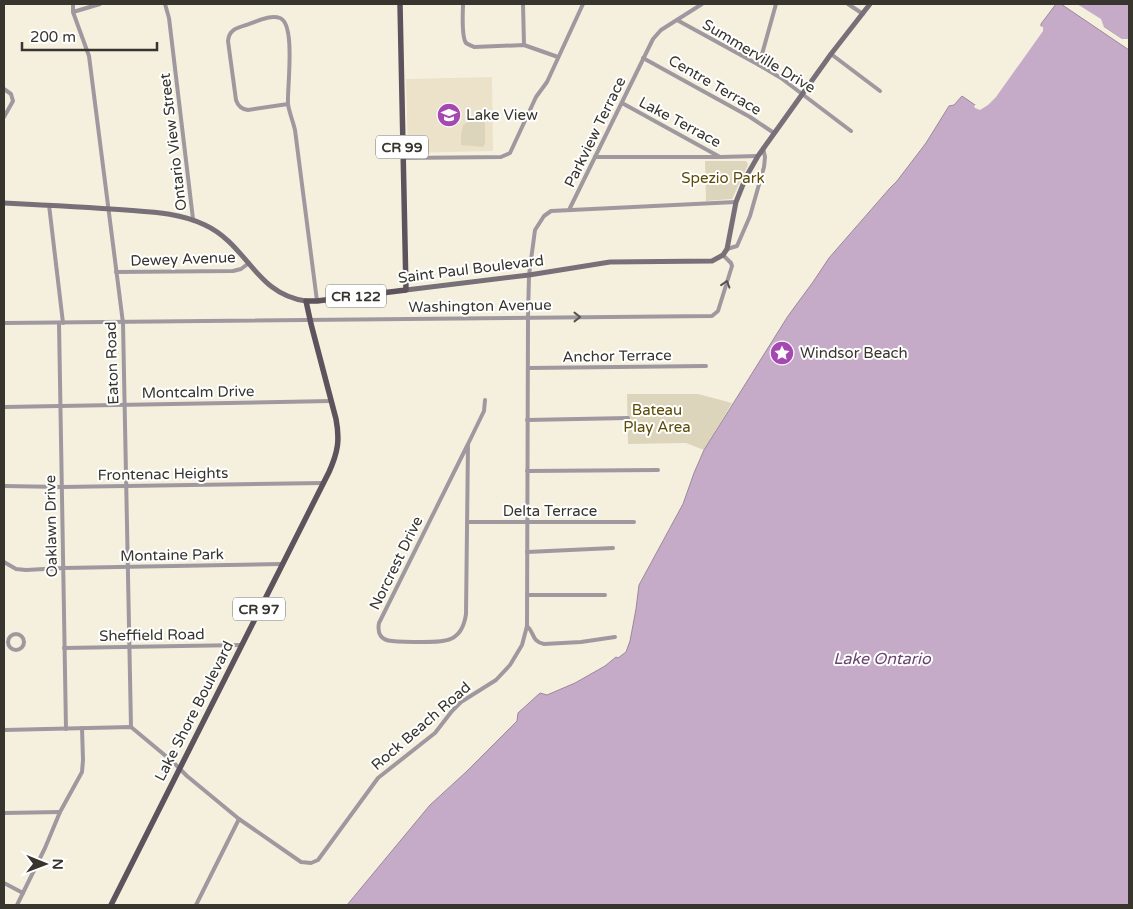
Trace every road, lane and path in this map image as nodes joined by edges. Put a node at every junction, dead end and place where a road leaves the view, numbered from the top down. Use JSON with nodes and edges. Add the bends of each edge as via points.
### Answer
{"nodes":[{"id":1,"x":73,"y":4,"type":"edge"},
{"id":2,"x":100,"y":4,"type":"edge"},
{"id":3,"x":165,"y":4,"type":"edge"},
{"id":4,"x":400,"y":4,"type":"edge"},
{"id":5,"x":463,"y":4,"type":"edge"},
{"id":6,"x":523,"y":4,"type":"edge"},
{"id":7,"x":584,"y":4,"type":"edge"},
{"id":8,"x":702,"y":4,"type":"edge"},
{"id":9,"x":776,"y":4,"type":"edge"},
{"id":10,"x":848,"y":4,"type":"edge"},
{"id":11,"x":870,"y":4,"type":"edge"},
{"id":12,"x":73,"y":12,"type":"junction"},
{"id":13,"x":863,"y":14,"type":"junction"},
{"id":14,"x":677,"y":20,"type":"junction"},
{"id":15,"x":524,"y":45,"type":"junction"},
{"id":16,"x":831,"y":54,"type":"junction"},
{"id":17,"x":558,"y":57,"type":"junction"},
{"id":18,"x":643,"y":58,"type":"junction"},
{"id":19,"x":759,"y":65,"type":"junction"},
{"id":20,"x":4,"y":90,"type":"edge"},
{"id":21,"x":880,"y":91,"type":"dead end"},
{"id":22,"x":802,"y":94,"type":"junction"},
{"id":23,"x":622,"y":103,"type":"junction"},
{"id":24,"x":288,"y":104,"type":"junction"},
{"id":25,"x":4,"y":116,"type":"edge"},
{"id":26,"x":851,"y":131,"type":"dead end"},
{"id":27,"x":774,"y":133,"type":"junction"},
{"id":28,"x":763,"y":148,"type":"junction"},
{"id":29,"x":720,"y":156,"type":"junction"},
{"id":30,"x":758,"y":156,"type":"junction"},
{"id":31,"x":595,"y":157,"type":"junction"},
{"id":32,"x":402,"y":158,"type":"junction"},
{"id":33,"x":736,"y":202,"type":"junction"},
{"id":34,"x":4,"y":203,"type":"edge"},
{"id":35,"x":49,"y":205,"type":"junction"},
{"id":36,"x":108,"y":208,"type":"junction"},
{"id":37,"x":569,"y":210,"type":"junction"},
{"id":38,"x":193,"y":219,"type":"junction"},
{"id":39,"x":727,"y":249,"type":"junction"},
{"id":40,"x":723,"y":255,"type":"junction"},
{"id":41,"x":249,"y":263,"type":"junction"},
{"id":42,"x":116,"y":272,"type":"junction"},
{"id":43,"x":529,"y":275,"type":"junction"},
{"id":44,"x":406,"y":290,"type":"junction"},
{"id":45,"x":306,"y":301,"type":"junction"},
{"id":46,"x":317,"y":301,"type":"junction"},
{"id":47,"x":528,"y":317,"type":"junction"},
{"id":48,"x":310,"y":320,"type":"junction"},
{"id":49,"x":4,"y":323,"type":"edge"},
{"id":50,"x":61,"y":323,"type":"junction"},
{"id":51,"x":123,"y":323,"type":"junction"},
{"id":52,"x":706,"y":366,"type":"dead end"},
{"id":53,"x":528,"y":368,"type":"junction"},
{"id":54,"x":485,"y":400,"type":"dead end"},
{"id":55,"x":332,"y":401,"type":"junction"},
{"id":56,"x":124,"y":405,"type":"junction"},
{"id":57,"x":61,"y":406,"type":"junction"},
{"id":58,"x":4,"y":407,"type":"edge"},
{"id":59,"x":628,"y":418,"type":"dead end"},
{"id":60,"x":527,"y":420,"type":"junction"},
{"id":61,"x":468,"y":444,"type":"junction"},
{"id":62,"x":658,"y":470,"type":"dead end"},
{"id":63,"x":527,"y":471,"type":"junction"},
{"id":64,"x":323,"y":483,"type":"junction"},
{"id":65,"x":4,"y":486,"type":"edge"},
{"id":66,"x":126,"y":486,"type":"junction"},
{"id":67,"x":61,"y":487,"type":"junction"},
{"id":68,"x":467,"y":522,"type":"junction"},
{"id":69,"x":527,"y":522,"type":"junction"},
{"id":70,"x":634,"y":522,"type":"dead end"},
{"id":71,"x":613,"y":548,"type":"dead end"},
{"id":72,"x":527,"y":552,"type":"junction"},
{"id":73,"x":4,"y":562,"type":"edge"},
{"id":74,"x":282,"y":564,"type":"junction"},
{"id":75,"x":128,"y":567,"type":"junction"},
{"id":76,"x":62,"y":568,"type":"junction"},
{"id":77,"x":527,"y":595,"type":"junction"},
{"id":78,"x":605,"y":595,"type":"dead end"},
{"id":79,"x":526,"y":626,"type":"junction"},
{"id":80,"x":616,"y":637,"type":"dead end"},
{"id":81,"x":6,"y":642,"type":"edge"},
{"id":82,"x":241,"y":645,"type":"junction"},
{"id":83,"x":129,"y":646,"type":"junction"},
{"id":84,"x":64,"y":648,"type":"junction"},
{"id":85,"x":131,"y":727,"type":"junction"},
{"id":86,"x":82,"y":728,"type":"junction"},
{"id":87,"x":66,"y":729,"type":"junction"},
{"id":88,"x":4,"y":730,"type":"edge"},
{"id":89,"x":179,"y":769,"type":"junction"},
{"id":90,"x":60,"y":812,"type":"junction"},
{"id":91,"x":4,"y":813,"type":"edge"},
{"id":92,"x":239,"y":820,"type":"junction"},
{"id":93,"x":4,"y":883,"type":"edge"},
{"id":94,"x":23,"y":893,"type":"junction"},
{"id":95,"x":17,"y":905,"type":"edge"},
{"id":96,"x":110,"y":905,"type":"edge"},
{"id":97,"x":196,"y":905,"type":"edge"}],
"edges":[{"from":1,"to":12,"type":"street","name":"Eaton Road"},
{"from":2,"to":12,"type":"street"},
{"from":3,"to":38,"type":"street","name":"Ontario View Street"},
{"from":4,"to":32,"type":"main road","number":"CR 99"},
{"from":5,"to":15,"type":"street","via":[[463,36],[467,43],[474,47]]},
{"from":6,"to":15,"type":"street"},
{"from":7,"to":17,"type":"street"},
{"from":8,"to":14,"type":"street","name":"Parkview Terrace"},
{"from":9,"to":19,"type":"street"},
{"from":10,"to":13,"type":"street"},
{"from":11,"to":13,"type":"street"},
{"from":12,"to":36,"type":"street","name":"Eaton Road","via":[[89,56]]},
{"from":13,"to":16,"type":"street"},
{"from":14,"to":18,"type":"street","name":"Parkview Terrace","via":[[658,33]]},
{"from":14,"to":19,"type":"street","name":"Summerville Drive"},
{"from":15,"to":17,"type":"street"},
{"from":16,"to":21,"type":"street"},
{"from":16,"to":22,"type":"street"},
{"from":17,"to":32,"type":"street","via":[[508,155]]},
{"from":18,"to":23,"type":"street","name":"Parkview Terrace"},
{"from":18,"to":27,"type":"street","name":"Centre Terrace"},
{"from":19,"to":22,"type":"street","name":"Summerville Drive"},
{"from":20,"to":25,"type":"street","via":[[11,94],[13,102]]},
{"from":22,"to":26,"type":"street","name":"Summerville Drive"},
{"from":22,"to":27,"type":"street"},
{"from":23,"to":29,"type":"street","name":"Lake Terrace"},
{"from":23,"to":31,"type":"street","name":"Parkview Terrace"},
{"from":24,"to":24,"type":"street","via":[[248,110],[239,106],[228,41],[232,30],[271,17],[279,17],[285,22],[290,59]]},
{"from":24,"to":46,"type":"street","via":[[295,130]]},
{"from":27,"to":28,"type":"street"},
{"from":28,"to":30,"type":"street"},
{"from":28,"to":39,"type":"street","via":[[764,167],[750,216],[737,246]]},
{"from":29,"to":30,"type":"street","name":"Lake Terrace"},
{"from":29,"to":31,"type":"street"},
{"from":30,"to":33,"type":"street"},
{"from":31,"to":37,"type":"street","name":"Parkview Terrace"},
{"from":32,"to":44,"type":"main road","number":"CR 99"},
{"from":33,"to":37,"type":"street"},
{"from":33,"to":39,"type":"street"},
{"from":34,"to":35,"type":"street","name":"Saint Paul Boulevard","number":"CR 122"},
{"from":35,"to":36,"type":"street","name":"Saint Paul Boulevard","number":"CR 122"},
{"from":35,"to":50,"type":"street","name":"Oaklawn Drive"},
{"from":36,"to":38,"type":"street","name":"Saint Paul Boulevard","number":"CR 122"},
{"from":36,"to":42,"type":"street","name":"Eaton Road"},
{"from":37,"to":43,"type":"street","name":"Parkview Terrace","via":[[551,211],[535,230]]},
{"from":38,"to":41,"type":"street","name":"Saint Paul Boulevard","number":"CR 122","via":[[224,236]]},
{"from":39,"to":40,"type":"street"},
{"from":40,"to":43,"type":"street","name":"Saint Paul Boulevard","number":"CR 122","via":[[712,261],[610,262]]},
{"from":47,"to":40,"type":"street","name":"Washington Avenue","one_way":true,"via":[[715,314],[732,266]]},
{"from":41,"to":42,"type":"street","name":"Dewey Avenue","via":[[233,271]]},
{"from":41,"to":45,"type":"street","name":"Saint Paul Boulevard","number":"CR 122","via":[[271,287]]},
{"from":42,"to":51,"type":"street","name":"Eaton Road"},
{"from":43,"to":44,"type":"street","name":"Saint Paul Boulevard","number":"CR 122"},
{"from":43,"to":47,"type":"street","name":"Rock Beach Road"},
{"from":44,"to":46,"type":"main road","name":"Saint Paul Boulevard","number":"CR 122"},
{"from":45,"to":46,"type":"main road","name":"Saint Paul Boulevard","number":"CR 122"},
{"from":45,"to":48,"type":"main road","name":"Lake Shore Boulevard","number":"CR 97"},
{"from":47,"to":48,"type":"street","name":"Washington Avenue"},
{"from":47,"to":53,"type":"street","name":"Rock Beach Road"},
{"from":48,"to":51,"type":"street","name":"Washington Avenue"},
{"from":48,"to":55,"type":"main road","name":"Lake Shore Boulevard","number":"CR 97"},
{"from":49,"to":50,"type":"street","name":"Washington Avenue"},
{"from":50,"to":51,"type":"street","name":"Washington Avenue"},
{"from":50,"to":57,"type":"street","name":"Oaklawn Drive"},
{"from":51,"to":56,"type":"street","name":"Eaton Road"},
{"from":52,"to":53,"type":"street","name":"Anchor Terrace"},
{"from":53,"to":60,"type":"street","name":"Rock Beach Road"},
{"from":54,"to":61,"type":"street","name":"Norcrest Drive","via":[[484,412]]},
{"from":55,"to":56,"type":"street","name":"Montcalm Drive"},
{"from":55,"to":64,"type":"main road","name":"Lake Shore Boulevard","number":"CR 97","via":[[339,443]]},
{"from":56,"to":57,"type":"street","name":"Montcalm Drive"},
{"from":56,"to":66,"type":"street","name":"Eaton Road"},
{"from":57,"to":58,"type":"street","name":"Montcalm Drive"},
{"from":57,"to":67,"type":"street","name":"Oaklawn Drive"},
{"from":59,"to":60,"type":"street"},
{"from":60,"to":63,"type":"street","name":"Rock Beach Road"},
{"from":61,"to":68,"type":"street","name":"Norcrest Drive"},
{"from":61,"to":68,"type":"street","name":"Norcrest Drive","via":[[379,624],[379,635],[384,640],[445,642],[463,628]]},
{"from":62,"to":63,"type":"street"},
{"from":63,"to":69,"type":"street","name":"Rock Beach Road"},
{"from":64,"to":66,"type":"street","name":"Frontenac Heights"},
{"from":64,"to":74,"type":"main road","name":"Lake Shore Boulevard","number":"CR 97"},
{"from":65,"to":67,"type":"street","name":"Frontenac Heights"},
{"from":66,"to":67,"type":"street","name":"Frontenac Heights"},
{"from":66,"to":75,"type":"street","name":"Eaton Road"},
{"from":67,"to":76,"type":"street","name":"Oaklawn Drive"},
{"from":68,"to":69,"type":"street","name":"Delta Terrace"},
{"from":69,"to":70,"type":"street","name":"Delta Terrace"},
{"from":69,"to":72,"type":"street","name":"Rock Beach Road"},
{"from":71,"to":72,"type":"street"},
{"from":72,"to":77,"type":"street","name":"Rock Beach Road"},
{"from":73,"to":76,"type":"street","name":"Montaine Park","via":[[16,569]]},
{"from":74,"to":75,"type":"street","name":"Montaine Park"},
{"from":74,"to":82,"type":"main road","name":"Lake Shore Boulevard","number":"CR 97"},
{"from":75,"to":76,"type":"street","name":"Montaine Park"},
{"from":75,"to":83,"type":"street","name":"Eaton Road"},
{"from":76,"to":84,"type":"street","name":"Oaklawn Drive"},
{"from":77,"to":78,"type":"street"},
{"from":77,"to":79,"type":"street","name":"Rock Beach Road"},
{"from":79,"to":80,"type":"street","via":[[536,640],[544,644]]},
{"from":79,"to":92,"type":"street","name":"Rock Beach Road","via":[[522,645],[510,665],[496,680],[461,702],[435,733],[378,778],[318,860],[301,862]]},
{"from":81,"to":81,"type":"street","via":[[17,650],[24,644],[17,634]]},
{"from":82,"to":83,"type":"street","name":"Sheffield Road"},
{"from":82,"to":89,"type":"main road","name":"Lake Shore Boulevard","number":"CR 97"},
{"from":83,"to":84,"type":"street","name":"Sheffield Road"},
{"from":83,"to":85,"type":"street","name":"Eaton Road"},
{"from":84,"to":87,"type":"street","name":"Oaklawn Drive"},
{"from":85,"to":86,"type":"street"},
{"from":85,"to":89,"type":"street","name":"Rock Beach Road"},
{"from":86,"to":87,"type":"street"},
{"from":86,"to":90,"type":"street","via":[[82,772]]},
{"from":87,"to":88,"type":"street"},
{"from":89,"to":92,"type":"street","name":"Rock Beach Road"},
{"from":89,"to":96,"type":"main road","name":"Lake Shore Boulevard","number":"CR 97"},
{"from":90,"to":91,"type":"street"},
{"from":90,"to":94,"type":"street"},
{"from":92,"to":97,"type":"street"},
{"from":93,"to":94,"type":"street"},
{"from":94,"to":95,"type":"street"}]}
